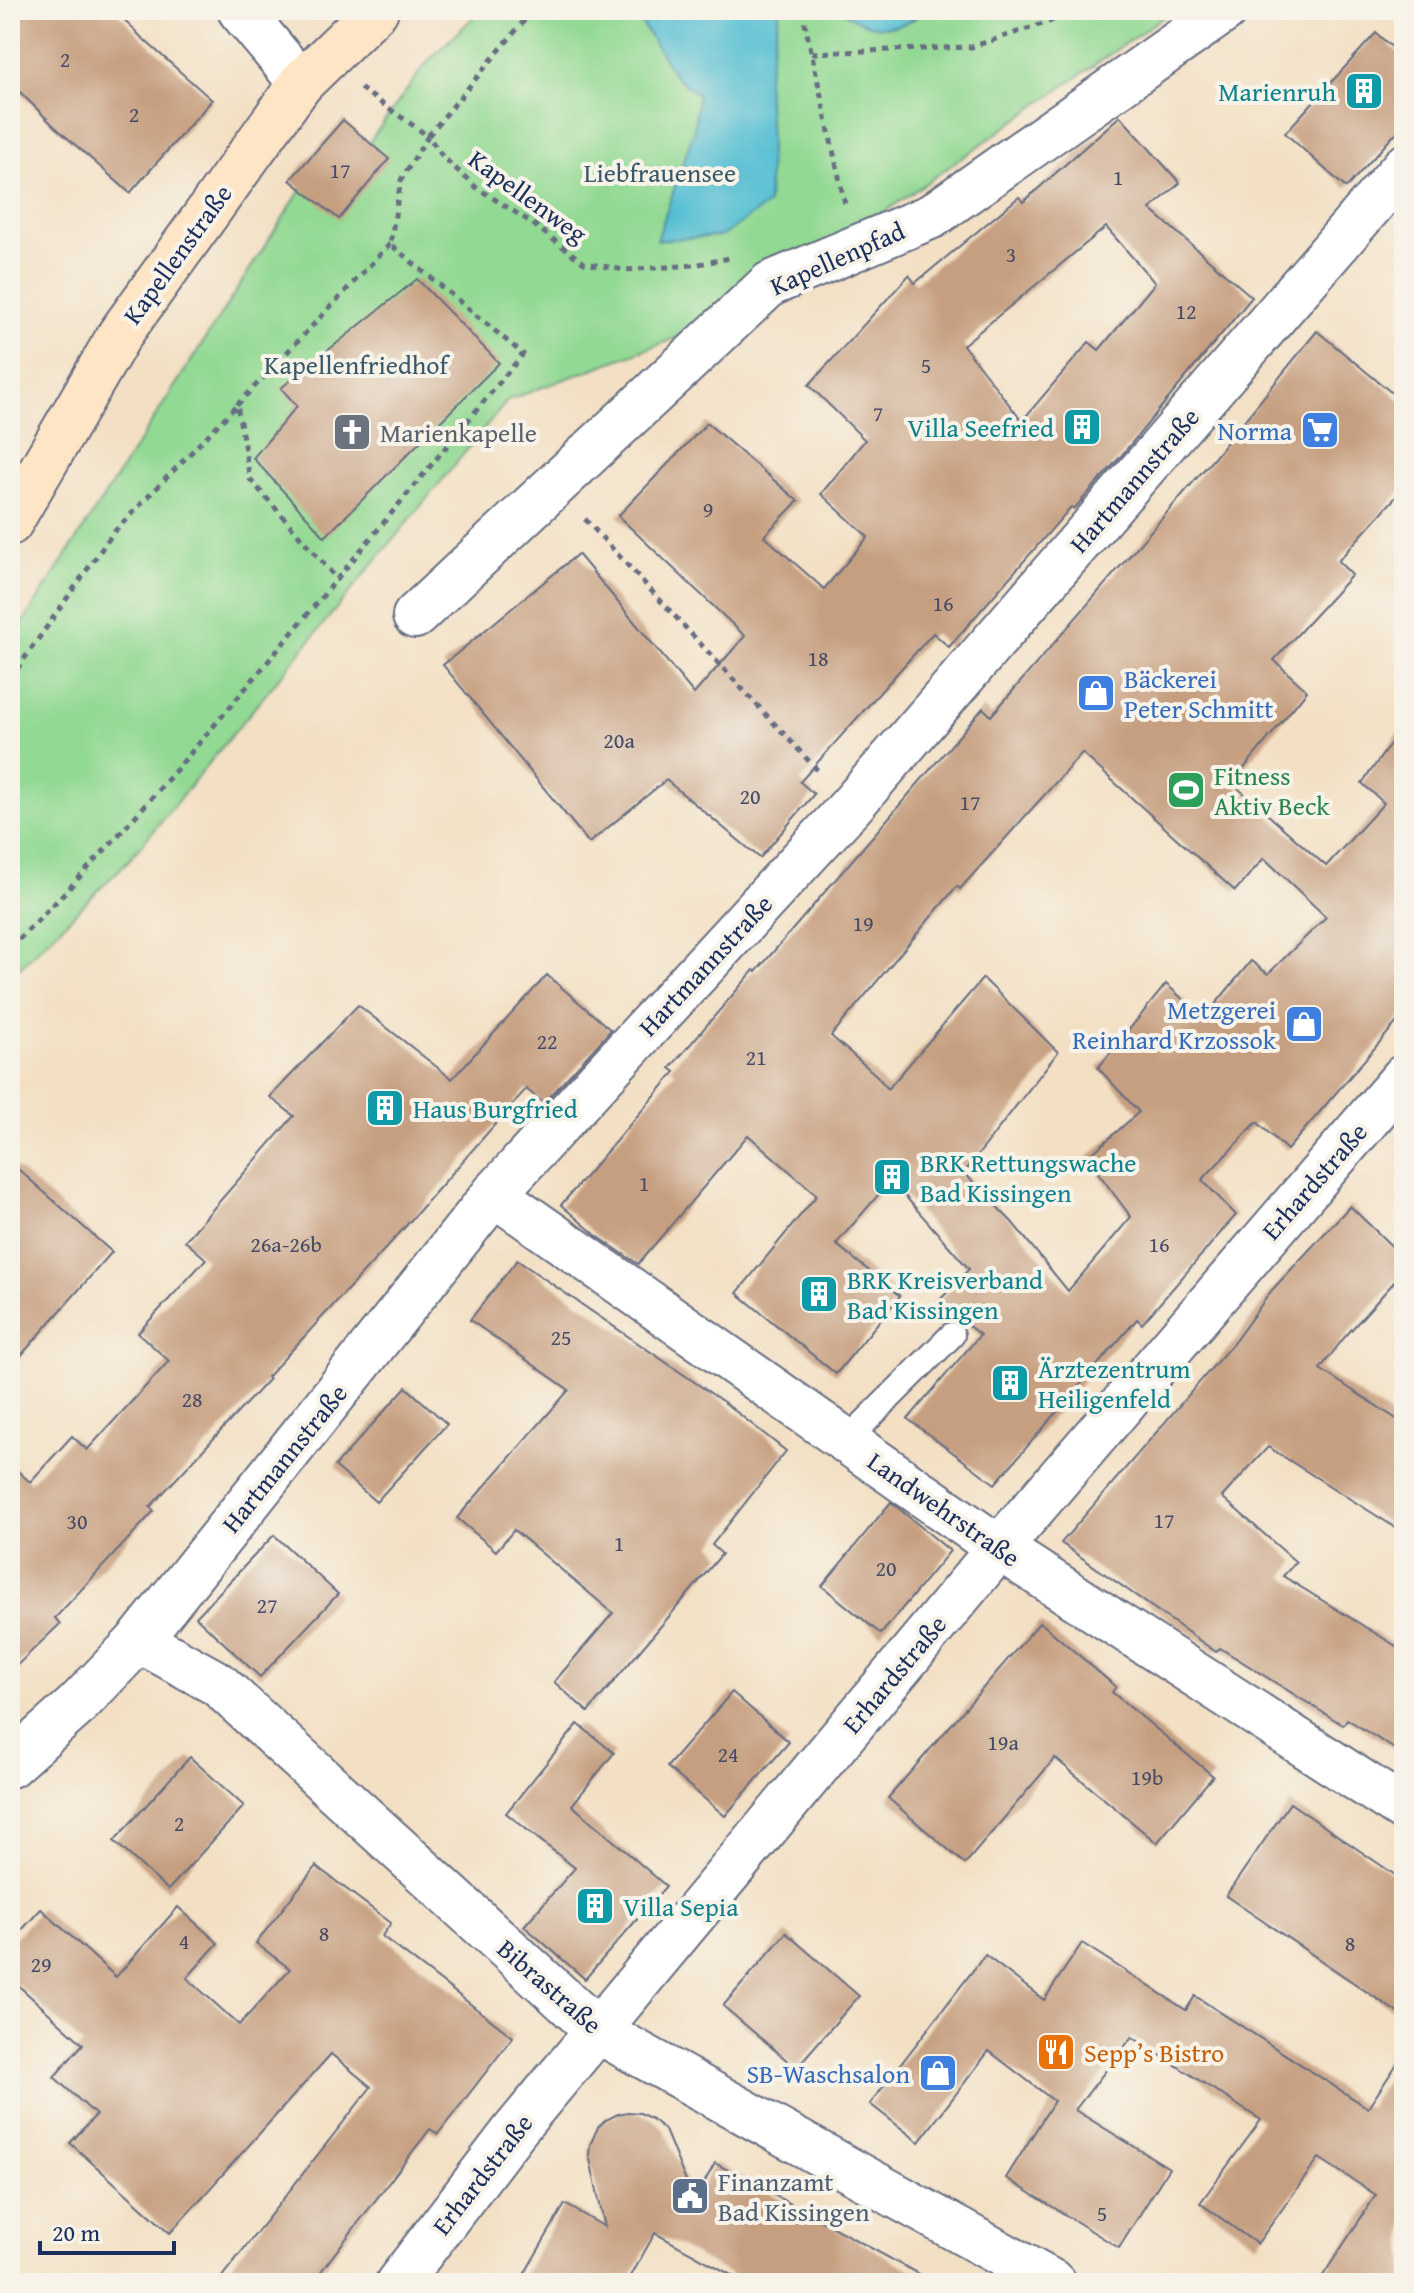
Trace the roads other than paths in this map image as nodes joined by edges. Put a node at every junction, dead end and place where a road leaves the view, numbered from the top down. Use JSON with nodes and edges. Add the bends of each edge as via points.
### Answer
{"nodes":[{"id":1,"x":240,"y":10,"type":"edge"},
{"id":2,"x":376,"y":10,"type":"edge"},
{"id":3,"x":1225,"y":10,"type":"edge"},
{"id":4,"x":312,"y":71,"type":"junction"},
{"id":5,"x":1404,"y":167,"type":"edge"},
{"id":6,"x":10,"y":523,"type":"edge"},
{"id":7,"x":415,"y":616,"type":"dead end"},
{"id":8,"x":1404,"y":1077,"type":"edge"},
{"id":9,"x":494,"y":1194,"type":"junction"},
{"id":10,"x":952,"y":1335,"type":"dead end"},
{"id":11,"x":846,"y":1441,"type":"junction"},
{"id":12,"x":999,"y":1548,"type":"junction"},
{"id":13,"x":139,"y":1640,"type":"junction"},
{"id":14,"x":10,"y":1765,"type":"edge"},
{"id":15,"x":1404,"y":1809,"type":"edge"},
{"id":16,"x":598,"y":2031,"type":"junction"},
{"id":17,"x":398,"y":2283,"type":"edge"},
{"id":18,"x":1054,"y":2283,"type":"edge"}],
"edges":[{"from":1,"to":4,"type":"street"},
{"from":2,"to":4,"type":"street","name":"Kapellenstraße"},
{"from":3,"to":7,"type":"street","name":"Kapellenpfad","via":[[932,216],[770,284]]},
{"from":4,"to":6,"type":"street","name":"Kapellenstraße","via":[[120,334]]},
{"from":5,"to":9,"type":"street","name":"Hartmannstraße","via":[[851,806]]},
{"from":8,"to":12,"type":"street","name":"Erhardstraße"},
{"from":9,"to":11,"type":"street","name":"Landwehrstraße"},
{"from":9,"to":13,"type":"street","name":"Hartmannstraße"},
{"from":10,"to":11,"type":"lane"},
{"from":11,"to":12,"type":"street","name":"Landwehrstraße"},
{"from":12,"to":15,"type":"street","name":"Landwehrstraße"},
{"from":12,"to":16,"type":"street","name":"Erhardstraße"},
{"from":13,"to":14,"type":"street","name":"Hartmannstraße"},
{"from":13,"to":16,"type":"street","name":"Bibrastraße","via":[[218,1684]]},
{"from":16,"to":17,"type":"street","name":"Erhardstraße"},
{"from":16,"to":18,"type":"street","name":"Bibrastraße"}]}
